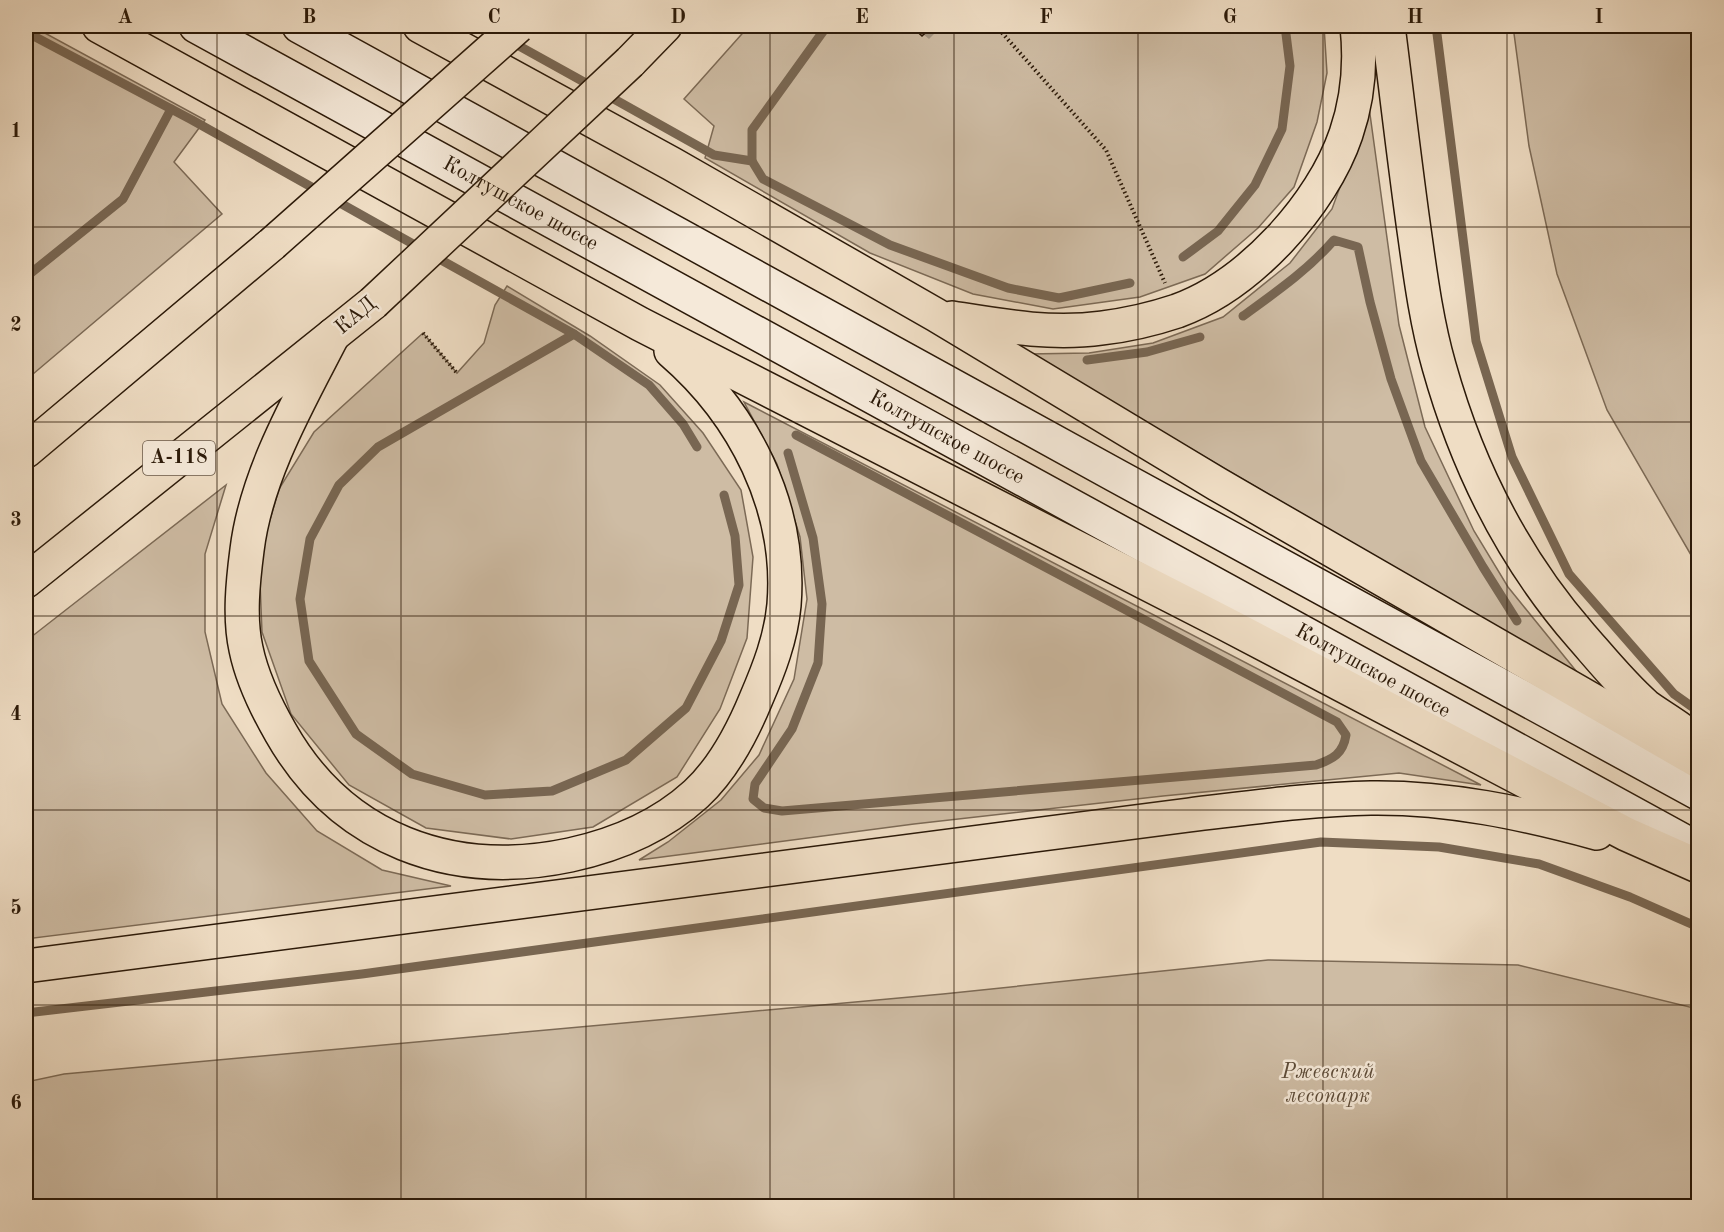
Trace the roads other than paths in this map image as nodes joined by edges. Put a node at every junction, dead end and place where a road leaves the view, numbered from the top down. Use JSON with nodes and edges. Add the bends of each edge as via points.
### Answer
{"nodes":[{"id":1,"x":99,"y":26,"type":"edge"},
{"id":2,"x":196,"y":26,"type":"edge"},
{"id":3,"x":299,"y":26,"type":"edge"},
{"id":4,"x":420,"y":26,"type":"edge"},
{"id":5,"x":518,"y":26,"type":"edge"},
{"id":6,"x":665,"y":26,"type":"edge"},
{"id":7,"x":1357,"y":26,"type":"edge"},
{"id":8,"x":1388,"y":26,"type":"edge"},
{"id":9,"x":936,"y":315,"type":"junction"},
{"id":10,"x":640,"y":324,"type":"junction"},
{"id":11,"x":333,"y":335,"type":"junction"},
{"id":12,"x":26,"y":451,"type":"edge"},
{"id":13,"x":26,"y":581,"type":"edge"},
{"id":14,"x":1698,"y":742,"type":"edge"},
{"id":15,"x":1698,"y":761,"type":"edge"},
{"id":16,"x":1698,"y":793,"type":"edge"},
{"id":17,"x":1698,"y":849,"type":"edge"},
{"id":18,"x":1698,"y":866,"type":"edge"},
{"id":19,"x":1698,"y":876,"type":"edge"},
{"id":20,"x":26,"y":966,"type":"edge"}],
"edges":[{"from":1,"to":10,"type":"main road"},
{"from":2,"to":17,"type":"main road","name":"Колтушское шоссе"},
{"from":3,"to":16,"type":"main road"},
{"from":4,"to":9,"type":"main road"},
{"from":5,"to":12,"type":"main road","bridge":true,"via":[[272,244]]},
{"from":6,"to":11,"type":"main road","name":"КАД","number":"А-118","bridge":true,"via":[[373,303]]},
{"from":7,"to":9,"type":"main road","via":[[1359,67],[1346,135],[1312,199],[1268,251],[1245,271],[1178,310],[1101,328],[1061,332]]},
{"from":8,"to":14,"type":"main road","via":[[1423,288],[1438,365],[1480,482],[1526,566],[1557,609],[1646,705]]},
{"from":9,"to":15,"type":"main road","via":[[1217,484]]},
{"from":10,"to":11,"type":"main road","via":[[692,369],[732,416],[763,472],[782,546],[785,592],[780,636],[748,717],[726,758],[696,794],[651,826],[603,848],[549,859],[495,863],[465,861],[414,848],[358,819],[327,794],[295,758],[265,706],[245,648],[243,588],[256,507],[282,434]]},
{"from":10,"to":18,"type":"main road","via":[[1626,834]]},
{"from":11,"to":13,"type":"main road","name":"КАД","number":"А-118"},
{"from":19,"to":20,"type":"main road","via":[[1619,839],[1501,809],[1371,798],[1189,815]]}]}
